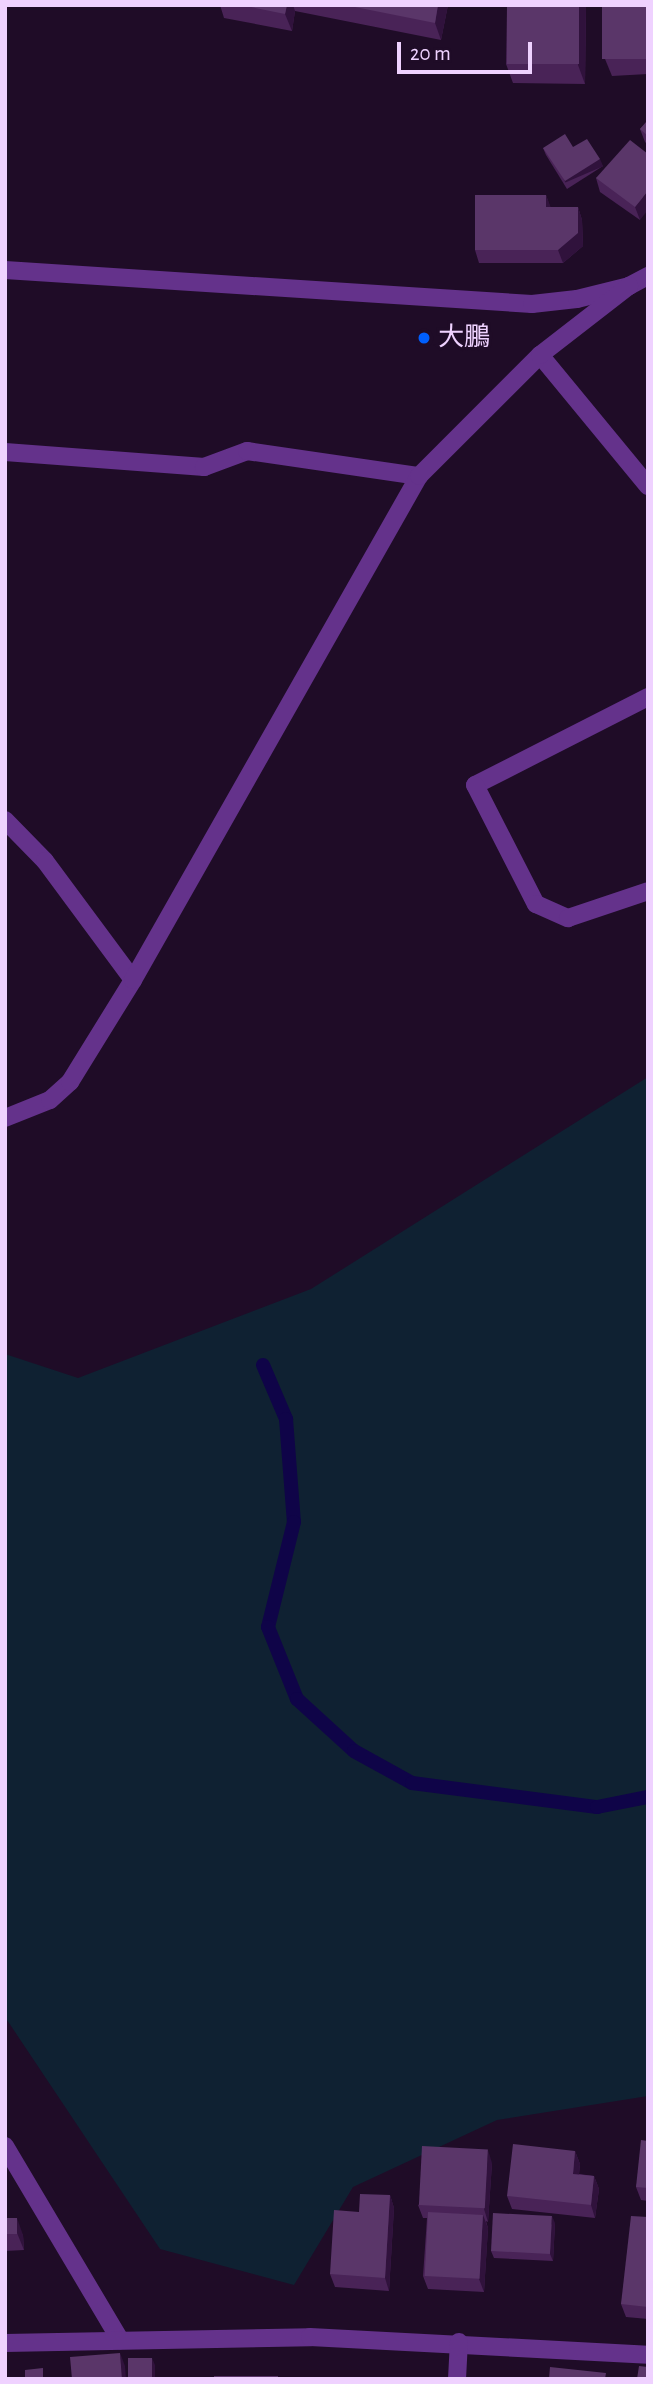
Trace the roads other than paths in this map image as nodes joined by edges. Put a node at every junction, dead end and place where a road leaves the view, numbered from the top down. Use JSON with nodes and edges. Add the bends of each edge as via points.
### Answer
{"nodes":[{"id":1,"x":5,"y":270,"type":"edge"},
{"id":2,"x":648,"y":276,"type":"edge"},
{"id":3,"x":629,"y":286,"type":"junction"},
{"id":4,"x":540,"y":355,"type":"junction"},
{"id":5,"x":5,"y":452,"type":"edge"},
{"id":6,"x":419,"y":476,"type":"junction"},
{"id":7,"x":648,"y":486,"type":"edge"},
{"id":8,"x":648,"y":697,"type":"edge"},
{"id":9,"x":5,"y":820,"type":"edge"},
{"id":10,"x":648,"y":891,"type":"edge"},
{"id":11,"x":133,"y":980,"type":"junction"},
{"id":12,"x":5,"y":1118,"type":"edge"},
{"id":13,"x":5,"y":2146,"type":"edge"},
{"id":14,"x":120,"y":2340,"type":"junction"},
{"id":15,"x":459,"y":2342,"type":"junction"},
{"id":16,"x":5,"y":2343,"type":"edge"},
{"id":17,"x":648,"y":2355,"type":"edge"},
{"id":18,"x":457,"y":2379,"type":"edge"}],
"edges":[{"from":1,"to":3,"type":"street","via":[[532,304]]},
{"from":2,"to":3,"type":"street"},
{"from":3,"to":4,"type":"street"},
{"from":4,"to":6,"type":"street"},
{"from":4,"to":7,"type":"street"},
{"from":5,"to":6,"type":"street","via":[[204,467],[247,451]]},
{"from":6,"to":11,"type":"street"},
{"from":8,"to":10,"type":"street","via":[[475,785],[536,904],[568,918]]},
{"from":9,"to":11,"type":"street","via":[[45,861]]},
{"from":11,"to":12,"type":"street","via":[[70,1082],[50,1100]]},
{"from":13,"to":14,"type":"street"},
{"from":14,"to":15,"type":"street","via":[[310,2337]]},
{"from":14,"to":16,"type":"street"},
{"from":15,"to":17,"type":"street"},
{"from":15,"to":18,"type":"street"}]}
